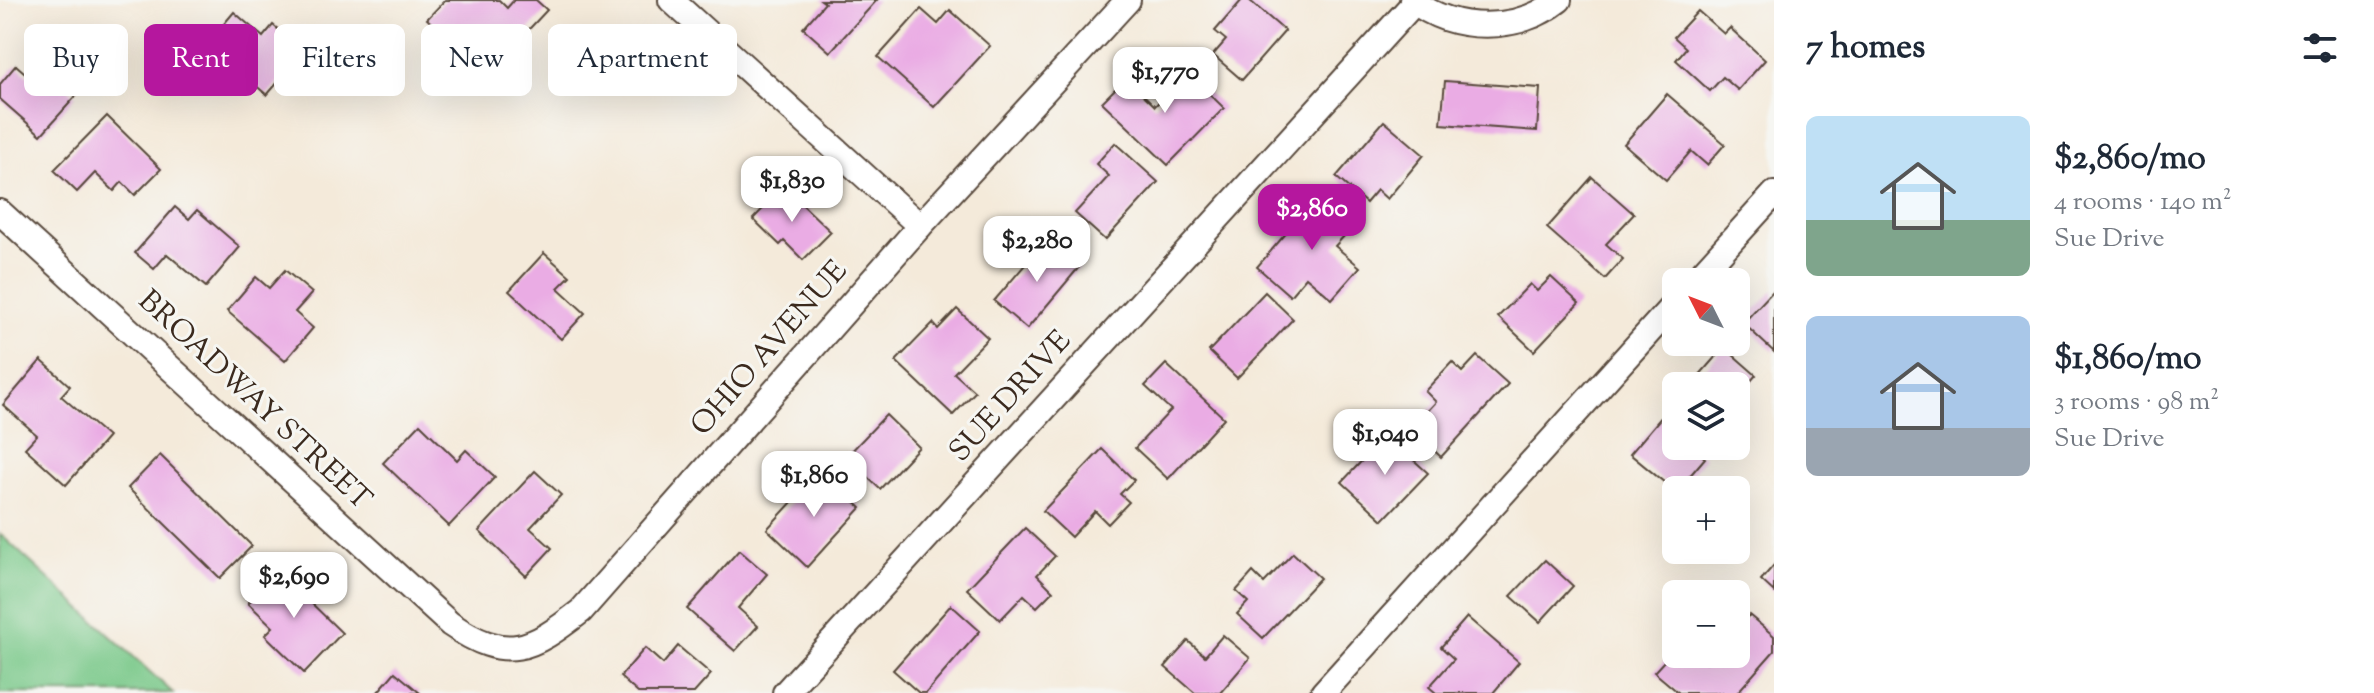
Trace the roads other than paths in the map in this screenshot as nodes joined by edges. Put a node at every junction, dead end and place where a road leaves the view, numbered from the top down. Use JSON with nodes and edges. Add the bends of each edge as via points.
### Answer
{"nodes":[{"id":1,"x":671,"y":0,"type":"edge"},
{"id":2,"x":1128,"y":0,"type":"edge"},
{"id":3,"x":1559,"y":0,"type":"edge"},
{"id":4,"x":1413,"y":1,"type":"edge"},
{"id":5,"x":1774,"y":194,"type":"edge"},
{"id":6,"x":0,"y":212,"type":"edge"},
{"id":7,"x":920,"y":226,"type":"junction"},
{"id":8,"x":1707,"y":268,"type":"edge"},
{"id":9,"x":1662,"y":318,"type":"edge"},
{"id":10,"x":511,"y":649,"type":"joint"},
{"id":11,"x":785,"y":693,"type":"edge"},
{"id":12,"x":1323,"y":693,"type":"edge"}],
"edges":[{"from":1,"to":7,"type":"street"},
{"from":2,"to":7,"type":"street","name":"OHIO AVENUE"},
{"from":3,"to":4,"type":"street","via":[[1511,25],[1467,23],[1439,16]]},
{"from":4,"to":11,"type":"street","name":"SUE DRIVE"},
{"from":5,"to":8,"type":"street"},
{"from":6,"to":10,"type":"street","name":"BROADWAY STREET","via":[[450,624],[478,643]]},
{"from":7,"to":10,"type":"street","name":"OHIO AVENUE","via":[[581,611],[546,639]]},
{"from":9,"to":12,"type":"street"}]}
